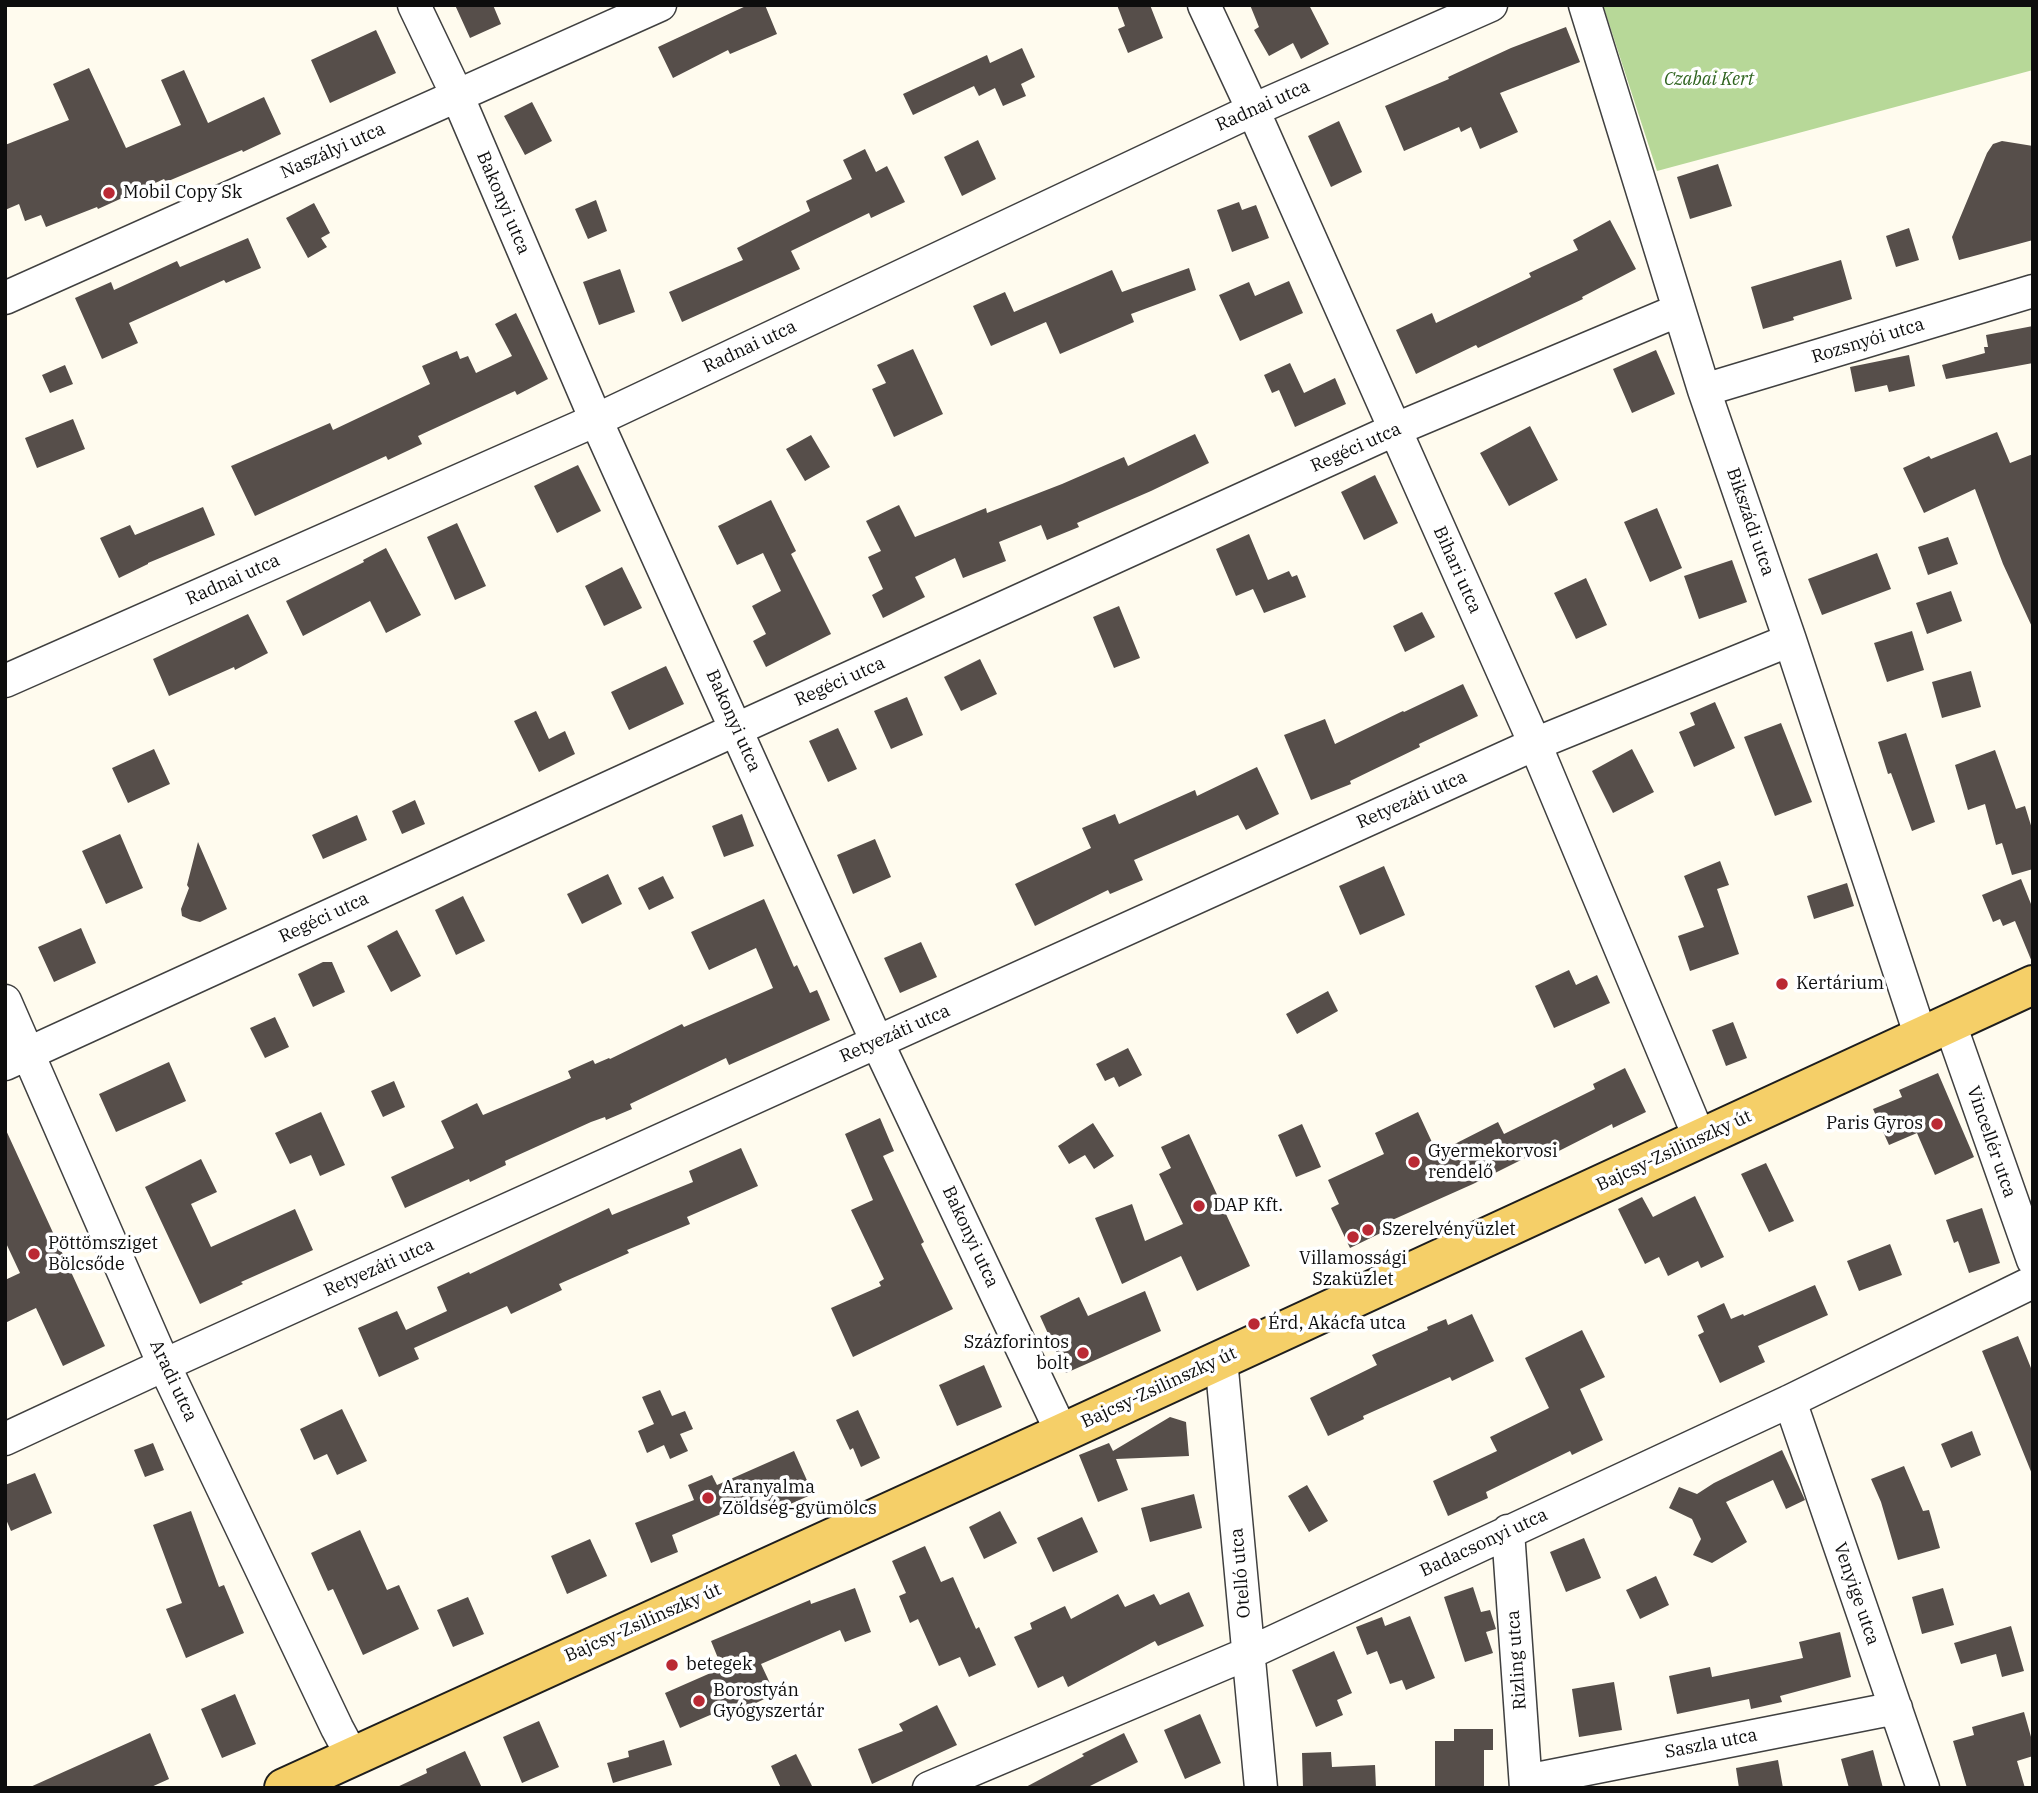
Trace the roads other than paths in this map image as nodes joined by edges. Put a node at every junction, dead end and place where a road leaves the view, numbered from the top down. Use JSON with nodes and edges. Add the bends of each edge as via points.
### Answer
{"nodes":[{"id":1,"x":414,"y":5,"type":"edge"},
{"id":2,"x":660,"y":5,"type":"edge"},
{"id":3,"x":1204,"y":5,"type":"edge"},
{"id":4,"x":1491,"y":5,"type":"edge"},
{"id":5,"x":1585,"y":5,"type":"edge"},
{"id":6,"x":457,"y":95,"type":"junction"},
{"id":7,"x":1254,"y":110,"type":"junction"},
{"id":8,"x":2033,"y":291,"type":"edge"},
{"id":9,"x":5,"y":298,"type":"edge"},
{"id":10,"x":1679,"y":310,"type":"junction"},
{"id":11,"x":1704,"y":390,"type":"junction"},
{"id":12,"x":596,"y":420,"type":"junction"},
{"id":13,"x":1394,"y":430,"type":"junction"},
{"id":14,"x":1790,"y":640,"type":"junction"},
{"id":15,"x":5,"y":681,"type":"edge"},
{"id":16,"x":737,"y":729,"type":"junction"},
{"id":17,"x":1535,"y":744,"type":"junction"},
{"id":18,"x":2033,"y":985,"type":"edge"},
{"id":19,"x":5,"y":1001,"type":"edge"},
{"id":20,"x":1936,"y":1031,"type":"junction"},
{"id":21,"x":877,"y":1042,"type":"junction"},
{"id":22,"x":17,"y":1059,"type":"edge"},
{"id":23,"x":1700,"y":1139,"type":"junction"},
{"id":24,"x":2033,"y":1261,"type":"edge"},
{"id":25,"x":2033,"y":1282,"type":"edge"},
{"id":26,"x":1221,"y":1359,"type":"junction"},
{"id":27,"x":164,"y":1365,"type":"junction"},
{"id":28,"x":1790,"y":1401,"type":"junction"},
{"id":29,"x":1062,"y":1433,"type":"junction"},
{"id":30,"x":5,"y":1439,"type":"edge"},
{"id":31,"x":1508,"y":1531,"type":"junction"},
{"id":32,"x":1249,"y":1653,"type":"junction"},
{"id":33,"x":1896,"y":1708,"type":"junction"},
{"id":34,"x":352,"y":1756,"type":"junction"},
{"id":35,"x":980,"y":1777,"type":"edge"},
{"id":36,"x":1526,"y":1784,"type":"edge"},
{"id":37,"x":284,"y":1788,"type":"edge"},
{"id":38,"x":929,"y":1788,"type":"edge"},
{"id":39,"x":1261,"y":1788,"type":"edge"},
{"id":40,"x":1923,"y":1788,"type":"edge"}],
"edges":[{"from":1,"to":6,"type":"street","name":"Bakonyi utca"},
{"from":2,"to":6,"type":"street","name":"Naszályi utca"},
{"from":3,"to":7,"type":"street","name":"Bihari utca"},
{"from":4,"to":7,"type":"street","name":"Radnai utca"},
{"from":5,"to":10,"type":"street","name":"Bikszádi utca"},
{"from":6,"to":9,"type":"street","name":"Naszályi utca"},
{"from":6,"to":12,"type":"street","name":"Bakonyi utca"},
{"from":7,"to":12,"type":"street","name":"Radnai utca"},
{"from":7,"to":13,"type":"street","name":"Bihari utca"},
{"from":8,"to":11,"type":"street","name":"Rozsnyói utca"},
{"from":10,"to":11,"type":"street","name":"Bikszádi utca"},
{"from":10,"to":13,"type":"street","name":"Regéci utca"},
{"from":11,"to":14,"type":"street","name":"Bikszádi utca"},
{"from":12,"to":15,"type":"street","name":"Radnai utca"},
{"from":12,"to":16,"type":"street","name":"Bakonyi utca"},
{"from":13,"to":16,"type":"street","name":"Regéci utca"},
{"from":13,"to":17,"type":"street","name":"Bihari utca"},
{"from":14,"to":17,"type":"street","name":"Retyezáti utca"},
{"from":14,"to":20,"type":"street","name":"Bikszádi utca"},
{"from":16,"to":21,"type":"street","name":"Bakonyi utca"},
{"from":16,"to":22,"type":"street","name":"Regéci utca"},
{"from":17,"to":21,"type":"street","name":"Retyezáti utca"},
{"from":17,"to":23,"type":"street","name":"Bihari utca"},
{"from":18,"to":20,"type":"main road","name":"Bajcsy-Zsilinszky út"},
{"from":19,"to":22,"type":"street","name":"Aradi utca"},
{"from":20,"to":23,"type":"main road","name":"Bajcsy-Zsilinszky út"},
{"from":20,"to":24,"type":"street","name":"Vincellér utca"},
{"from":21,"to":27,"type":"street","name":"Retyezáti utca"},
{"from":21,"to":29,"type":"street","name":"Bakonyi utca"},
{"from":22,"to":27,"type":"street","name":"Aradi utca"},
{"from":23,"to":26,"type":"main road","name":"Bajcsy-Zsilinszky út"},
{"from":25,"to":28,"type":"street","name":"Badacsonyi utca"},
{"from":26,"to":29,"type":"main road","name":"Bajcsy-Zsilinszky út"},
{"from":26,"to":32,"type":"street","name":"Otelló utca"},
{"from":27,"to":30,"type":"street","name":"Retyezáti utca"},
{"from":27,"to":34,"type":"street","name":"Aradi utca"},
{"from":28,"to":31,"type":"street","name":"Badacsonyi utca"},
{"from":28,"to":33,"type":"street","name":"Venyige utca"},
{"from":29,"to":34,"type":"main road","name":"Bajcsy-Zsilinszky út"},
{"from":31,"to":32,"type":"street","name":"Badacsonyi utca"},
{"from":31,"to":36,"type":"street","name":"Rizling utca"},
{"from":32,"to":35,"type":"street","name":"Badacsonyi utca"},
{"from":32,"to":39,"type":"street","name":"Otelló utca"},
{"from":33,"to":36,"type":"street","name":"Saszla utca"},
{"from":33,"to":40,"type":"street","name":"Venyige utca"},
{"from":34,"to":37,"type":"main road","name":"Bajcsy-Zsilinszky út"},
{"from":35,"to":38,"type":"street","name":"Badacsonyi utca"}]}
